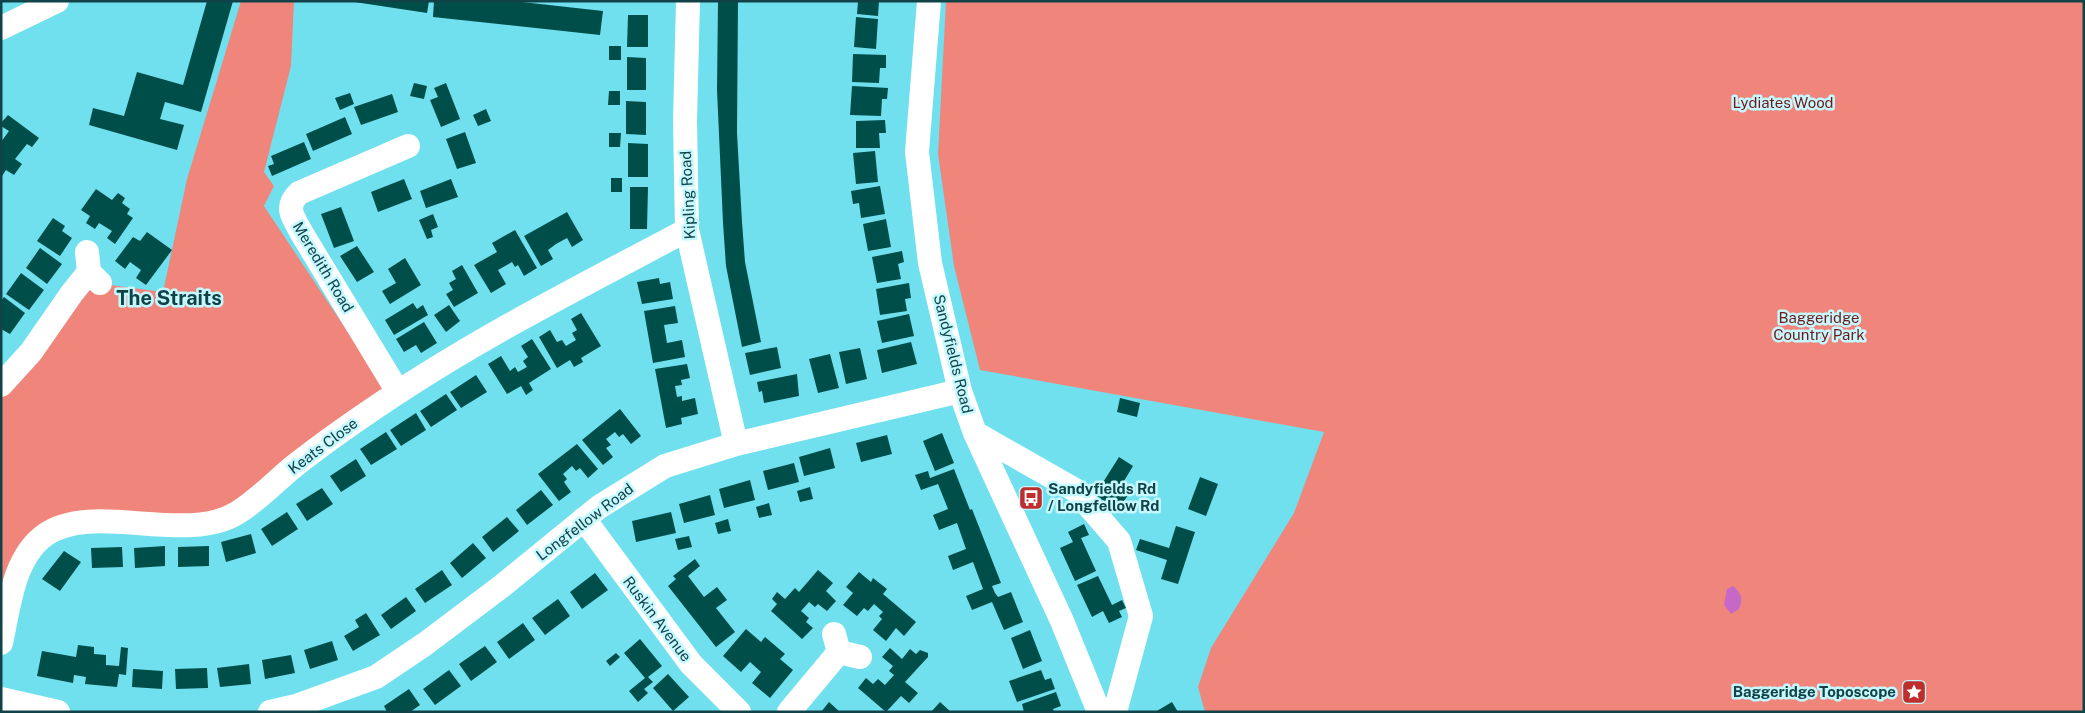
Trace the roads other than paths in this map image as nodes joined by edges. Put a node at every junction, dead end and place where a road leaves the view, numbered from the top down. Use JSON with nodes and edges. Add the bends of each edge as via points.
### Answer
{"nodes":[{"id":1,"x":57,"y":1,"type":"edge"},
{"id":2,"x":688,"y":1,"type":"edge"},
{"id":3,"x":929,"y":1,"type":"edge"},
{"id":4,"x":2,"y":25,"type":"edge"},
{"id":5,"x":411,"y":145,"type":"dead end"},
{"id":6,"x":687,"y":230,"type":"junction"},
{"id":7,"x":92,"y":269,"type":"dead end"},
{"id":8,"x":1,"y":384,"type":"edge"},
{"id":9,"x":960,"y":391,"type":"junction"},
{"id":10,"x":398,"y":392,"type":"junction"},
{"id":11,"x":975,"y":433,"type":"junction"},
{"id":12,"x":736,"y":444,"type":"junction"},
{"id":13,"x":584,"y":519,"type":"junction"},
{"id":14,"x":1,"y":643,"type":"edge"},
{"id":15,"x":845,"y":648,"type":"dead end"},
{"id":16,"x":1,"y":699,"type":"edge"},
{"id":17,"x":58,"y":712,"type":"edge"},
{"id":18,"x":270,"y":712,"type":"edge"},
{"id":19,"x":739,"y":712,"type":"edge"},
{"id":20,"x":789,"y":712,"type":"edge"},
{"id":21,"x":1099,"y":712,"type":"edge"},
{"id":22,"x":1114,"y":712,"type":"edge"}],
"edges":[{"from":1,"to":4,"type":"street"},
{"from":2,"to":6,"type":"street","name":"Kipling Road"},
{"from":3,"to":9,"type":"street","name":"Sandyfields Road","via":[[917,152],[930,262]]},
{"from":5,"to":10,"type":"street","name":"Meredith Road","via":[[298,193],[290,209]]},
{"from":6,"to":10,"type":"street","name":"Keats Close","via":[[506,326]]},
{"from":6,"to":12,"type":"street","name":"Kipling Road"},
{"from":7,"to":8,"type":"street","via":[[31,352]]},
{"from":9,"to":11,"type":"street","name":"Sandyfields Road"},
{"from":9,"to":12,"type":"street","name":"Longfellow Road"},
{"from":10,"to":14,"type":"street","name":"Keats Close","via":[[295,466],[237,514],[220,521],[200,525],[97,522],[68,525],[48,533],[32,548],[16,577]]},
{"from":11,"to":21,"type":"street","name":"Sandyfields Road","via":[[1062,621]]},
{"from":11,"to":22,"type":"street","via":[[1075,490],[1119,542],[1141,616]]},
{"from":12,"to":13,"type":"street","name":"Longfellow Road","via":[[665,466]]},
{"from":13,"to":18,"type":"street","name":"Longfellow Road","via":[[502,586],[376,676],[296,706]]},
{"from":13,"to":19,"type":"street","name":"Ruskin Avenue","via":[[691,664]]},
{"from":15,"to":20,"type":"street"},
{"from":16,"to":17,"type":"street"}]}
